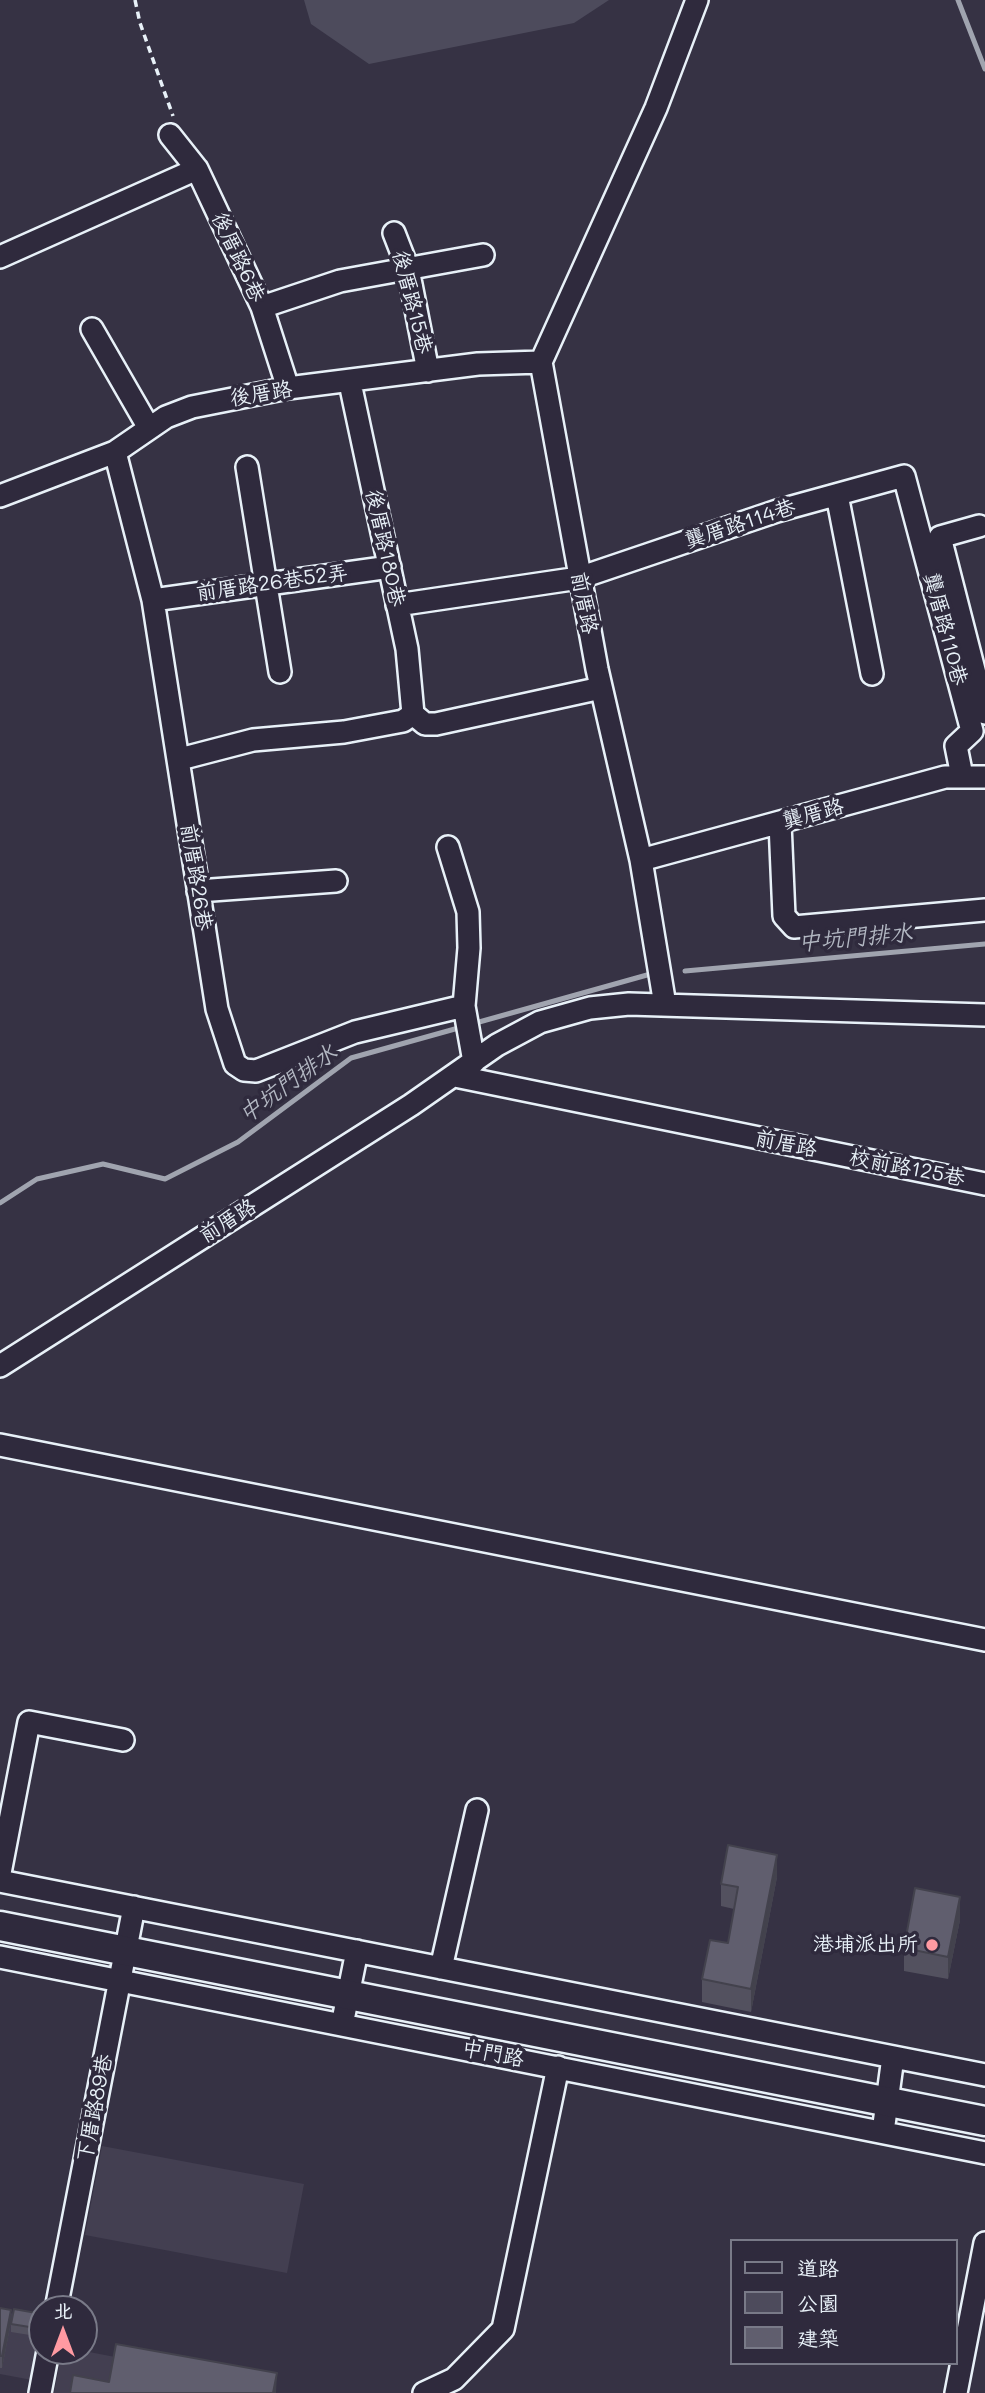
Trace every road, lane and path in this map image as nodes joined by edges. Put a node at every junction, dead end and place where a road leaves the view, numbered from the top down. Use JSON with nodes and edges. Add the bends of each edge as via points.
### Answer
{"nodes":[{"id":1,"x":135,"y":0,"type":"edge"},
{"id":2,"x":697,"y":0,"type":"edge"},
{"id":3,"x":170,"y":135,"type":"joint"},
{"id":4,"x":197,"y":169,"type":"junction"},
{"id":5,"x":394,"y":233,"type":"dead end"},
{"id":6,"x":483,"y":255,"type":"dead end"},
{"id":7,"x":0,"y":257,"type":"edge"},
{"id":8,"x":408,"y":269,"type":"junction"},
{"id":9,"x":262,"y":307,"type":"junction"},
{"id":10,"x":92,"y":329,"type":"dead end"},
{"id":11,"x":541,"y":362,"type":"junction"},
{"id":12,"x":428,"y":371,"type":"junction"},
{"id":13,"x":350,"y":383,"type":"junction"},
{"id":14,"x":288,"y":388,"type":"junction"},
{"id":15,"x":149,"y":428,"type":"junction"},
{"id":16,"x":115,"y":452,"type":"junction"},
{"id":17,"x":247,"y":467,"type":"dead end"},
{"id":18,"x":904,"y":476,"type":"joint"},
{"id":19,"x":837,"y":495,"type":"junction"},
{"id":20,"x":0,"y":496,"type":"edge"},
{"id":21,"x":979,"y":526,"type":"dead end"},
{"id":22,"x":390,"y":567,"type":"junction"},
{"id":23,"x":579,"y":578,"type":"junction"},
{"id":24,"x":266,"y":584,"type":"junction"},
{"id":25,"x":153,"y":600,"type":"junction"},
{"id":26,"x":397,"y":604,"type":"junction"},
{"id":27,"x":280,"y":672,"type":"dead end"},
{"id":28,"x":872,"y":674,"type":"dead end"},
{"id":29,"x":601,"y":688,"type":"junction"},
{"id":30,"x":985,"y":713,"type":"edge"},
{"id":31,"x":413,"y":714,"type":"junction"},
{"id":32,"x":979,"y":725,"type":"edge"},
{"id":33,"x":180,"y":759,"type":"junction"},
{"id":34,"x":961,"y":776,"type":"junction"},
{"id":35,"x":985,"y":777,"type":"edge"},
{"id":36,"x":780,"y":823,"type":"junction"},
{"id":37,"x":448,"y":847,"type":"dead end"},
{"id":38,"x":641,"y":860,"type":"junction"},
{"id":39,"x":335,"y":881,"type":"dead end"},
{"id":40,"x":198,"y":891,"type":"junction"},
{"id":41,"x":985,"y":910,"type":"edge"},
{"id":42,"x":665,"y":1005,"type":"junction"},
{"id":43,"x":985,"y":1015,"type":"edge"},
{"id":44,"x":466,"y":1019,"type":"junction"},
{"id":45,"x":474,"y":1062,"type":"junction"},
{"id":46,"x":455,"y":1076,"type":"junction"},
{"id":47,"x":828,"y":1153,"type":"joint"},
{"id":48,"x":985,"y":1184,"type":"edge"},
{"id":49,"x":0,"y":1366,"type":"edge"},
{"id":50,"x":0,"y":1445,"type":"edge"},
{"id":51,"x":985,"y":1640,"type":"edge"},
{"id":52,"x":123,"y":1740,"type":"dead end"},
{"id":53,"x":477,"y":1810,"type":"dead end"},
{"id":54,"x":0,"y":1873,"type":"edge"},
{"id":55,"x":0,"y":1881,"type":"edge"},
{"id":56,"x":134,"y":1907,"type":"junction"},
{"id":57,"x":0,"y":1910,"type":"edge"},
{"id":58,"x":0,"y":1926,"type":"edge"},
{"id":59,"x":127,"y":1943,"type":"junction"},
{"id":60,"x":0,"y":1957,"type":"edge"},
{"id":61,"x":441,"y":1968,"type":"junction"},
{"id":62,"x":353,"y":1974,"type":"junction"},
{"id":63,"x":120,"y":1981,"type":"junction"},
{"id":64,"x":342,"y":2025,"type":"junction"},
{"id":65,"x":558,"y":2067,"type":"junction"},
{"id":66,"x":985,"y":2075,"type":"edge"},
{"id":67,"x":890,"y":2081,"type":"junction"},
{"id":68,"x":985,"y":2104,"type":"edge"},
{"id":69,"x":985,"y":2121,"type":"edge"},
{"id":70,"x":883,"y":2132,"type":"junction"},
{"id":71,"x":985,"y":2153,"type":"edge"},
{"id":72,"x":985,"y":2243,"type":"edge"},
{"id":73,"x":59,"y":2295,"type":"edge"},
{"id":74,"x":45,"y":2365,"type":"edge"},
{"id":75,"x":40,"y":2393,"type":"edge"},
{"id":76,"x":424,"y":2393,"type":"edge"},
{"id":77,"x":956,"y":2393,"type":"edge"}],
"edges":[{"from":1,"to":3,"type":"path","via":[[175,120]]},
{"from":2,"to":11,"type":"street","via":[[656,108]]},
{"from":3,"to":4,"type":"street","name":"後厝路6巷"},
{"from":4,"to":7,"type":"street"},
{"from":4,"to":9,"type":"street","name":"後厝路6巷"},
{"from":5,"to":8,"type":"street","name":"後厝路15巷"},
{"from":6,"to":8,"type":"street"},
{"from":8,"to":9,"type":"street","via":[[317,287]]},
{"from":8,"to":12,"type":"street","name":"後厝路15巷"},
{"from":9,"to":14,"type":"street","name":"後厝路6巷"},
{"from":10,"to":15,"type":"street"},
{"from":11,"to":12,"type":"street","name":"後厝路","via":[[478,363]]},
{"from":11,"to":23,"type":"street","name":"前厝路"},
{"from":12,"to":13,"type":"street","name":"後厝路"},
{"from":13,"to":14,"type":"street","name":"後厝路"},
{"from":13,"to":22,"type":"street","name":"後厝路180巷"},
{"from":14,"to":15,"type":"street","name":"後厝路","via":[[192,407]]},
{"from":15,"to":16,"type":"street","name":"後厝路"},
{"from":16,"to":20,"type":"street","name":"後厝路"},
{"from":16,"to":25,"type":"street","name":"前厝路26巷"},
{"from":17,"to":24,"type":"street"},
{"from":18,"to":19,"type":"street","name":"龔厝路114巷"},
{"from":18,"to":32,"type":"street","name":"龔厝路110巷"},
{"from":19,"to":23,"type":"street","name":"龔厝路114巷"},
{"from":19,"to":28,"type":"street"},
{"from":21,"to":30,"type":"street","via":[[940,537]]},
{"from":22,"to":24,"type":"street","name":"前厝路26巷52弄"},
{"from":22,"to":26,"type":"street","name":"後厝路180巷"},
{"from":23,"to":26,"type":"street","name":"龔厝路114巷"},
{"from":23,"to":29,"type":"street","name":"前厝路"},
{"from":24,"to":25,"type":"street","name":"前厝路26巷52弄"},
{"from":24,"to":27,"type":"street"},
{"from":25,"to":33,"type":"street","name":"前厝路26巷"},
{"from":26,"to":31,"type":"street","name":"後厝路180巷"},
{"from":29,"to":31,"type":"street","via":[[436,724]]},
{"from":29,"to":38,"type":"street","name":"前厝路"},
{"from":31,"to":33,"type":"street","via":[[403,721],[253,740]]},
{"from":32,"to":34,"type":"street","name":"龔厝路110巷","via":[[956,746]]},
{"from":33,"to":40,"type":"street","name":"前厝路26巷"},
{"from":34,"to":35,"type":"street","name":"龔厝路"},
{"from":34,"to":36,"type":"street","name":"龔厝路"},
{"from":36,"to":38,"type":"street","name":"龔厝路"},
{"from":36,"to":41,"type":"street","via":[[783,916],[800,929]]},
{"from":37,"to":44,"type":"street","via":[[468,912]]},
{"from":38,"to":42,"type":"street","name":"前厝路"},
{"from":39,"to":40,"type":"street"},
{"from":40,"to":44,"type":"street","name":"前厝路26巷","via":[[217,1010],[235,1064],[244,1070],[256,1072],[366,1028]]},
{"from":42,"to":43,"type":"street"},
{"from":42,"to":45,"type":"street","name":"前厝路","via":[[590,1008],[540,1022]]},
{"from":44,"to":45,"type":"street"},
{"from":45,"to":46,"type":"street","name":"前厝路"},
{"from":46,"to":47,"type":"street","name":"前厝路"},
{"from":46,"to":49,"type":"street","name":"前厝路"},
{"from":47,"to":48,"type":"street","name":"校前路125巷"},
{"from":50,"to":51,"type":"street"},
{"from":52,"to":54,"type":"street","via":[[29,1722]]},
{"from":53,"to":61,"type":"street"},
{"from":55,"to":56,"type":"street","name":"中門路"},
{"from":56,"to":59,"type":"street","name":"下厝路89巷"},
{"from":56,"to":62,"type":"street","name":"中門路"},
{"from":57,"to":59,"type":"main road","name":"中門路"},
{"from":58,"to":59,"type":"main road","name":"中門路"},
{"from":59,"to":62,"type":"main road","name":"中門路"},
{"from":59,"to":63,"type":"street","name":"下厝路89巷"},
{"from":60,"to":63,"type":"street","name":"中門路"},
{"from":61,"to":62,"type":"street","name":"中門路"},
{"from":61,"to":67,"type":"street","name":"中門路"},
{"from":62,"to":64,"type":"street"},
{"from":62,"to":67,"type":"main road","name":"中門路"},
{"from":63,"to":64,"type":"street","name":"中門路"},
{"from":63,"to":73,"type":"street","name":"下厝路89巷"},
{"from":64,"to":65,"type":"street","name":"中門路"},
{"from":65,"to":70,"type":"street","name":"中門路"},
{"from":65,"to":76,"type":"street","via":[[503,2329],[454,2379]]},
{"from":66,"to":67,"type":"street","name":"中門路"},
{"from":67,"to":68,"type":"main road","name":"中門路"},
{"from":67,"to":69,"type":"main road","name":"中門路"},
{"from":67,"to":70,"type":"street"},
{"from":70,"to":71,"type":"street","name":"中門路"},
{"from":72,"to":77,"type":"street"},
{"from":74,"to":75,"type":"street"}]}
